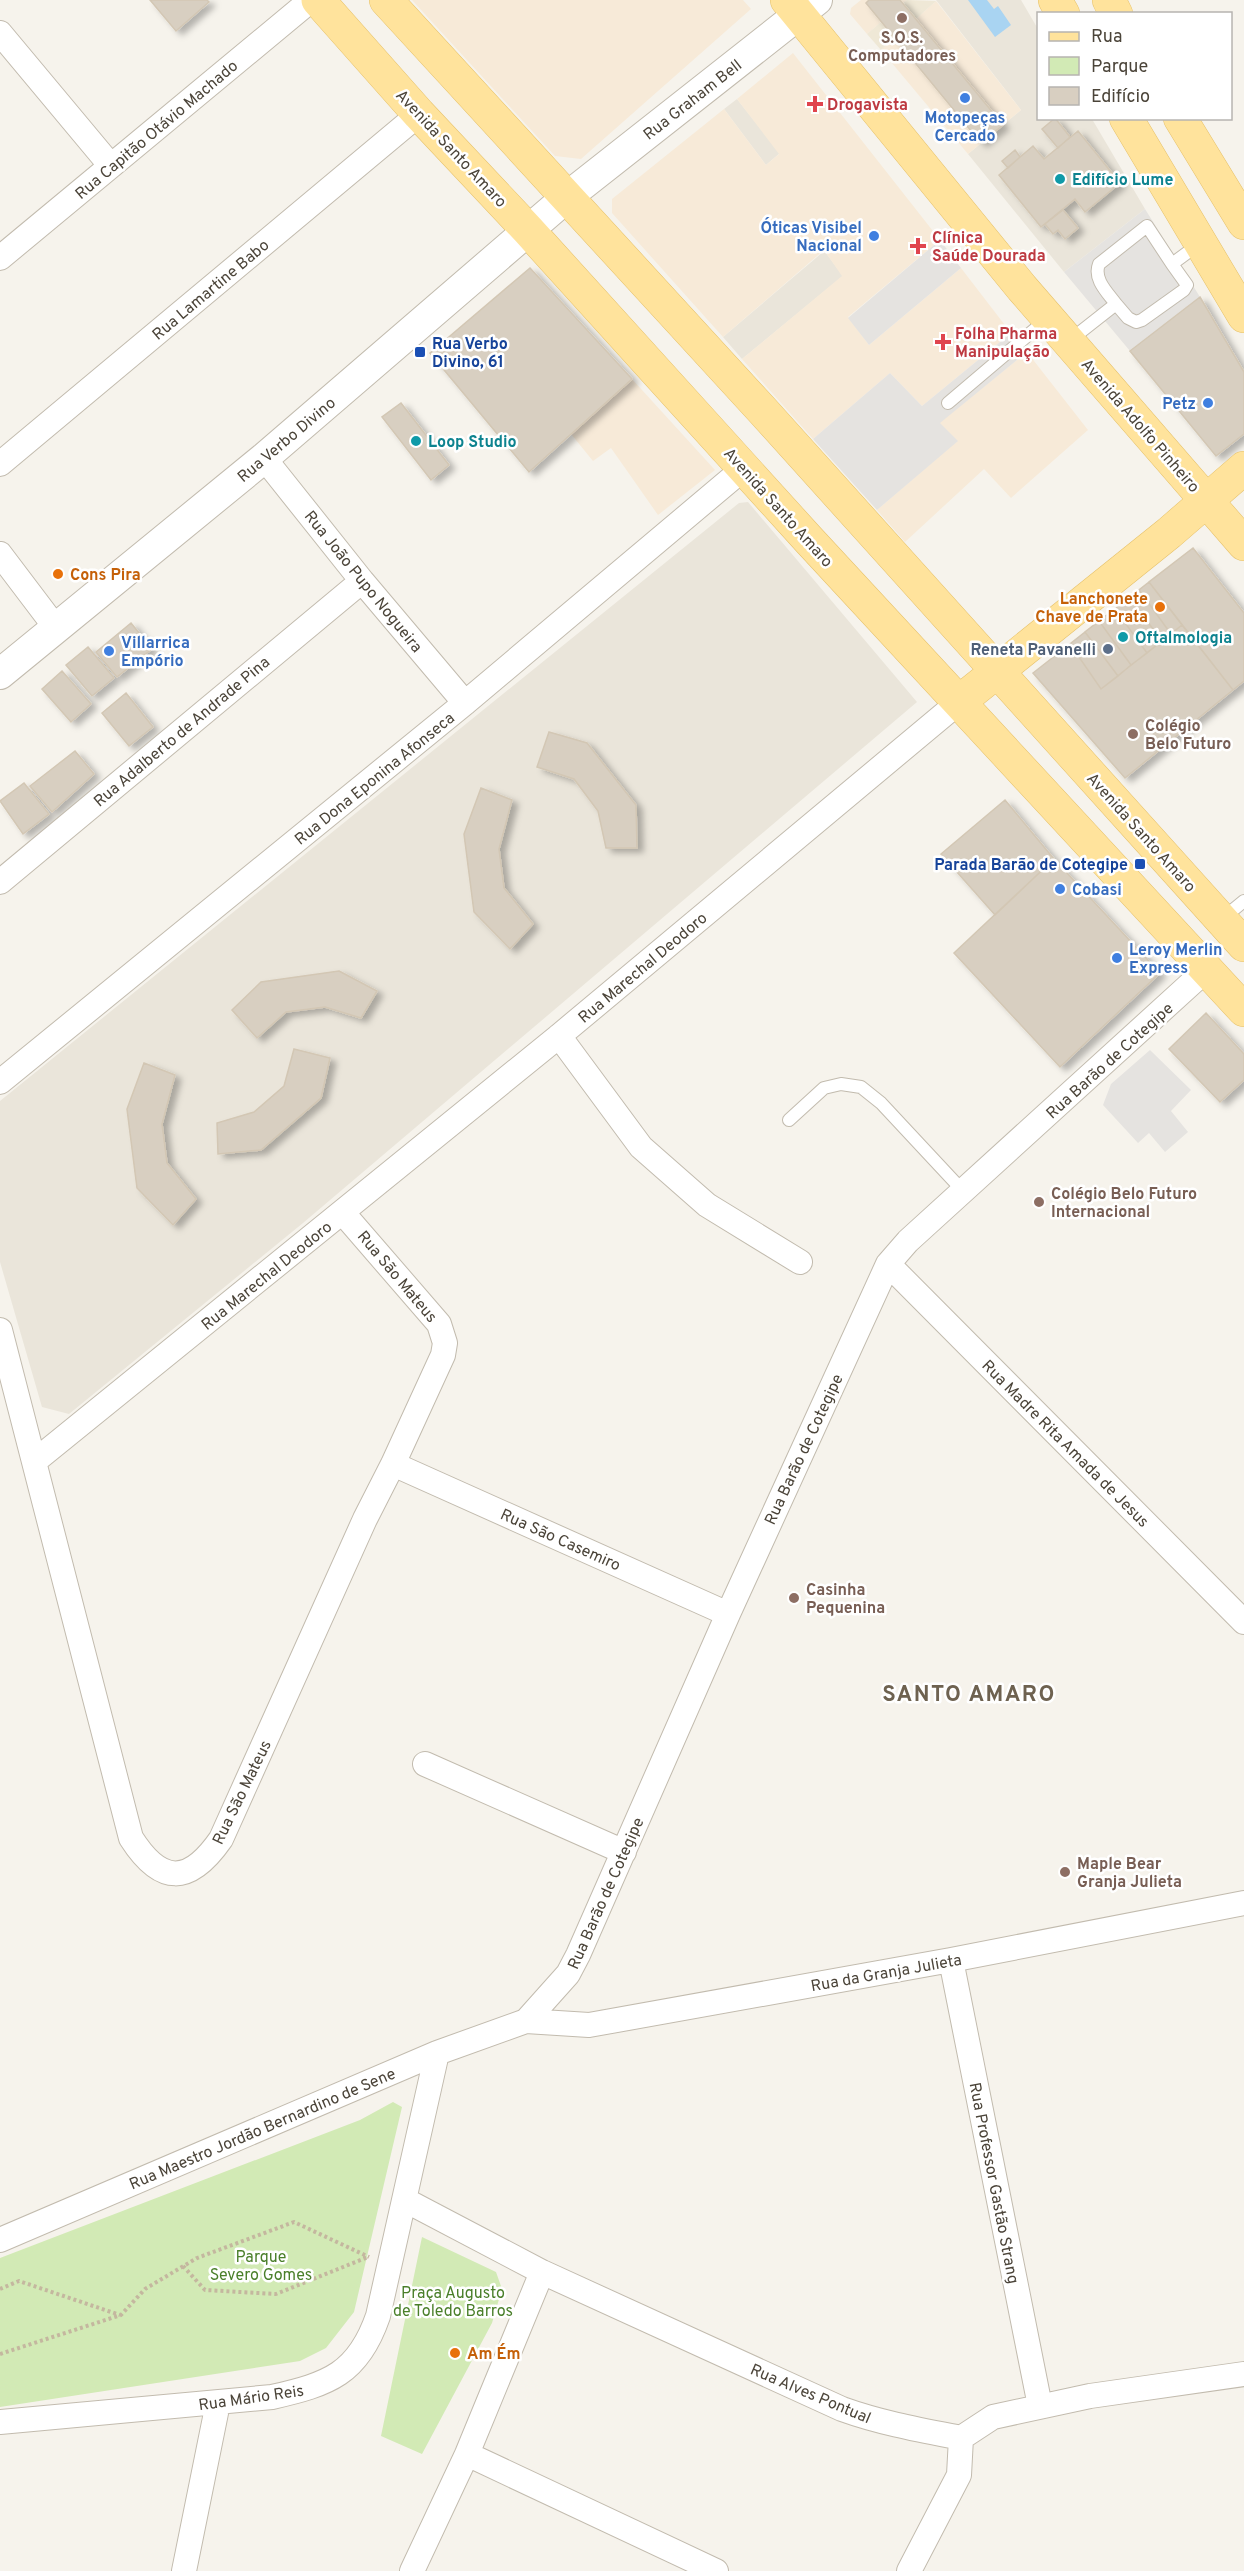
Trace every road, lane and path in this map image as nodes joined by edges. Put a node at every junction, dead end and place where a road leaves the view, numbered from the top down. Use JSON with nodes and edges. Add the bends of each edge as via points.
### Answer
{"nodes":[{"id":1,"x":311,"y":0,"type":"edge"},
{"id":2,"x":318,"y":0,"type":"edge"},
{"id":3,"x":386,"y":0,"type":"edge"},
{"id":4,"x":801,"y":5,"type":"edge"},
{"id":5,"x":0,"y":33,"type":"edge"},
{"id":6,"x":419,"y":114,"type":"junction"},
{"id":7,"x":1127,"y":120,"type":"edge"},
{"id":8,"x":1181,"y":120,"type":"edge"},
{"id":9,"x":111,"y":166,"type":"junction"},
{"id":10,"x":567,"y":197,"type":"junction"},
{"id":11,"x":1244,"y":223,"type":"edge"},
{"id":12,"x":528,"y":230,"type":"junction"},
{"id":13,"x":1200,"y":243,"type":"junction"},
{"id":14,"x":0,"y":258,"type":"edge"},
{"id":15,"x":1172,"y":264,"type":"junction"},
{"id":16,"x":1116,"y":304,"type":"junction"},
{"id":17,"x":1244,"y":316,"type":"edge"},
{"id":18,"x":1058,"y":330,"type":"junction"},
{"id":19,"x":948,"y":403,"type":"dead end"},
{"id":20,"x":264,"y":458,"type":"junction"},
{"id":21,"x":0,"y":464,"type":"edge"},
{"id":22,"x":1244,"y":468,"type":"edge"},
{"id":23,"x":743,"y":469,"type":"junction"},
{"id":24,"x":1207,"y":501,"type":"junction"},
{"id":25,"x":1244,"y":544,"type":"edge"},
{"id":26,"x":0,"y":554,"type":"edge"},
{"id":27,"x":362,"y":581,"type":"junction"},
{"id":28,"x":56,"y":628,"type":"junction"},
{"id":29,"x":998,"y":672,"type":"junction"},
{"id":30,"x":0,"y":674,"type":"edge"},
{"id":31,"x":959,"y":702,"type":"junction"},
{"id":32,"x":465,"y":703,"type":"junction"},
{"id":33,"x":0,"y":882,"type":"edge"},
{"id":34,"x":1233,"y":910,"type":"edge"},
{"id":35,"x":1244,"y":945,"type":"edge"},
{"id":36,"x":1207,"y":969,"type":"junction"},
{"id":37,"x":1244,"y":1010,"type":"edge"},
{"id":38,"x":559,"y":1036,"type":"junction"},
{"id":39,"x":0,"y":1082,"type":"edge"},
{"id":40,"x":789,"y":1120,"type":"dead end"},
{"id":41,"x":964,"y":1192,"type":"junction"},
{"id":42,"x":343,"y":1213,"type":"junction"},
{"id":43,"x":800,"y":1262,"type":"dead end"},
{"id":44,"x":888,"y":1264,"type":"junction"},
{"id":45,"x":0,"y":1330,"type":"edge"},
{"id":46,"x":35,"y":1461,"type":"junction"},
{"id":47,"x":393,"y":1464,"type":"junction"},
{"id":48,"x":728,"y":1614,"type":"junction"},
{"id":49,"x":1244,"y":1622,"type":"edge"},
{"id":50,"x":425,"y":1764,"type":"dead end"},
{"id":51,"x":624,"y":1852,"type":"junction"},
{"id":52,"x":1244,"y":1904,"type":"edge"},
{"id":53,"x":951,"y":1960,"type":"junction"},
{"id":54,"x":526,"y":2021,"type":"junction"},
{"id":55,"x":437,"y":2053,"type":"junction"},
{"id":56,"x":405,"y":2200,"type":"junction"},
{"id":57,"x":0,"y":2240,"type":"edge"},
{"id":58,"x":379,"y":2261,"type":"junction"},
{"id":59,"x":183,"y":2266,"type":"junction"},
{"id":60,"x":542,"y":2272,"type":"junction"},
{"id":61,"x":0,"y":2289,"type":"edge"},
{"id":62,"x":121,"y":2315,"type":"junction"},
{"id":63,"x":0,"y":2354,"type":"edge"},
{"id":64,"x":1244,"y":2374,"type":"edge"},
{"id":65,"x":218,"y":2403,"type":"junction"},
{"id":66,"x":1040,"y":2406,"type":"junction"},
{"id":67,"x":0,"y":2422,"type":"edge"},
{"id":68,"x":961,"y":2438,"type":"junction"},
{"id":69,"x":467,"y":2454,"type":"junction"},
{"id":70,"x":184,"y":2571,"type":"edge"},
{"id":71,"x":412,"y":2571,"type":"edge"},
{"id":72,"x":716,"y":2571,"type":"edge"},
{"id":73,"x":909,"y":2571,"type":"edge"}],
"edges":[{"from":1,"to":9,"type":"street","name":"Rua Capitão Otávio Machado"},
{"from":2,"to":6,"type":"main road","name":"Avenida Santo Amaro"},
{"from":3,"to":10,"type":"main road","name":"Avenida Santo Amaro"},
{"from":4,"to":10,"type":"street","name":"Rua Graham Bell"},
{"from":4,"to":18,"type":"main road","name":"Avenida Adolfo Pinheiro"},
{"from":5,"to":9,"type":"street"},
{"from":6,"to":12,"type":"main road","name":"Avenida Santo Amaro"},
{"from":6,"to":21,"type":"street","name":"Rua Lamartine Babo"},
{"from":7,"to":13,"type":"main road"},
{"from":8,"to":11,"type":"main road"},
{"from":9,"to":14,"type":"street","name":"Rua Capitão Otávio Machado"},
{"from":10,"to":12,"type":"street","name":"Rua Verbo Divino"},
{"from":10,"to":29,"type":"main road","name":"Avenida Santo Amaro"},
{"from":12,"to":20,"type":"street","name":"Rua Verbo Divino"},
{"from":12,"to":23,"type":"main road","name":"Avenida Santo Amaro"},
{"from":13,"to":15,"type":"lane"},
{"from":13,"to":17,"type":"main road"},
{"from":15,"to":16,"type":"lane","via":[[1187,285],[1142,320],[1128,318]]},
{"from":15,"to":16,"type":"lane","via":[[1147,226],[1099,264],[1096,271]]},
{"from":16,"to":18,"type":"lane"},
{"from":18,"to":19,"type":"lane"},
{"from":18,"to":24,"type":"main road","name":"Avenida Adolfo Pinheiro"},
{"from":20,"to":27,"type":"street","name":"Rua João Pupo Nogueira"},
{"from":20,"to":28,"type":"street","name":"Rua Verbo Divino"},
{"from":22,"to":24,"type":"main road","name":"Rua Marechal Deodoro"},
{"from":23,"to":31,"type":"main road","name":"Avenida Santo Amaro"},
{"from":23,"to":32,"type":"street","name":"Rua Dona Eponina Afonseca"},
{"from":24,"to":25,"type":"main road","name":"Avenida Adolfo Pinheiro"},
{"from":24,"to":29,"type":"main road","name":"Rua Marechal Deodoro"},
{"from":26,"to":28,"type":"street"},
{"from":27,"to":32,"type":"street","name":"Rua João Pupo Nogueira"},
{"from":27,"to":33,"type":"street","name":"Rua Adalberto de Andrade Pina"},
{"from":28,"to":30,"type":"street","name":"Rua Verbo Divino"},
{"from":29,"to":31,"type":"main road","name":"Rua Marechal Deodoro"},
{"from":29,"to":34,"type":"main road","name":"Avenida Santo Amaro"},
{"from":31,"to":36,"type":"main road","name":"Avenida Santo Amaro"},
{"from":31,"to":38,"type":"street","name":"Rua Marechal Deodoro"},
{"from":32,"to":39,"type":"street","name":"Rua Dona Eponina Afonseca"},
{"from":34,"to":35,"type":"main road","name":"Avenida Santo Amaro"},
{"from":36,"to":37,"type":"main road","name":"Avenida Santo Amaro"},
{"from":36,"to":41,"type":"street","name":"Rua Barão de Cotegipe"},
{"from":38,"to":42,"type":"street","name":"Rua Marechal Deodoro"},
{"from":38,"to":43,"type":"street","via":[[641,1148],[707,1205]]},
{"from":40,"to":41,"type":"lane","via":[[824,1088],[841,1084],[861,1087],[881,1103]]},
{"from":41,"to":44,"type":"street","name":"Rua Barão de Cotegipe"},
{"from":42,"to":46,"type":"street","name":"Rua Marechal Deodoro"},
{"from":42,"to":47,"type":"street","name":"Rua São Mateus","via":[[426,1307],[443,1333],[443,1355]]},
{"from":44,"to":48,"type":"street","name":"Rua Barão de Cotegipe"},
{"from":44,"to":49,"type":"street","name":"Rua Madre Rita Amada de Jesus"},
{"from":45,"to":46,"type":"street","name":"Rua São Mateus"},
{"from":46,"to":47,"type":"street","name":"Rua São Mateus","via":[[130,1838],[142,1856],[167,1874],[195,1868],[221,1839]]},
{"from":47,"to":48,"type":"street","name":"Rua São Casemiro"},
{"from":48,"to":51,"type":"street","name":"Rua Barão de Cotegipe"},
{"from":50,"to":51,"type":"street"},
{"from":51,"to":54,"type":"street","name":"Rua Barão de Cotegipe","via":[[568,1974]]},
{"from":52,"to":53,"type":"street","name":"Rua da Granja Julieta"},
{"from":53,"to":54,"type":"street","name":"Rua da Granja Julieta","via":[[589,2025]]},
{"from":53,"to":66,"type":"street","name":"Rua Professor Gastão Strang"},
{"from":54,"to":55,"type":"street","name":"Rua Maestro Jordão Bernardino de Sene"},
{"from":55,"to":56,"type":"street","name":"Rua Mário Reis"},
{"from":55,"to":57,"type":"street","name":"Rua Maestro Jordão Bernardino de Sene"},
{"from":56,"to":58,"type":"street","name":"Rua Mário Reis"},
{"from":56,"to":60,"type":"street","name":"Rua Alves Pontual"},
{"from":58,"to":59,"type":"path","via":[[276,2294],[205,2290]]},
{"from":58,"to":59,"type":"path","via":[[294,2222]]},
{"from":58,"to":65,"type":"street","name":"Rua Mário Reis","via":[[378,2316],[370,2337],[342,2372],[316,2387]]},
{"from":59,"to":62,"type":"path","via":[[145,2289]]},
{"from":60,"to":68,"type":"street","name":"Rua Alves Pontual","via":[[842,2409],[878,2422]]},
{"from":60,"to":69,"type":"street"},
{"from":61,"to":62,"type":"path","via":[[19,2281]]},
{"from":62,"to":63,"type":"path"},
{"from":64,"to":66,"type":"street"},
{"from":65,"to":67,"type":"street","name":"Rua Mário Reis"},
{"from":65,"to":70,"type":"street"},
{"from":66,"to":68,"type":"street","via":[[993,2417]]},
{"from":68,"to":73,"type":"street","via":[[959,2475]]},
{"from":69,"to":71,"type":"street"},
{"from":69,"to":72,"type":"street"}]}
